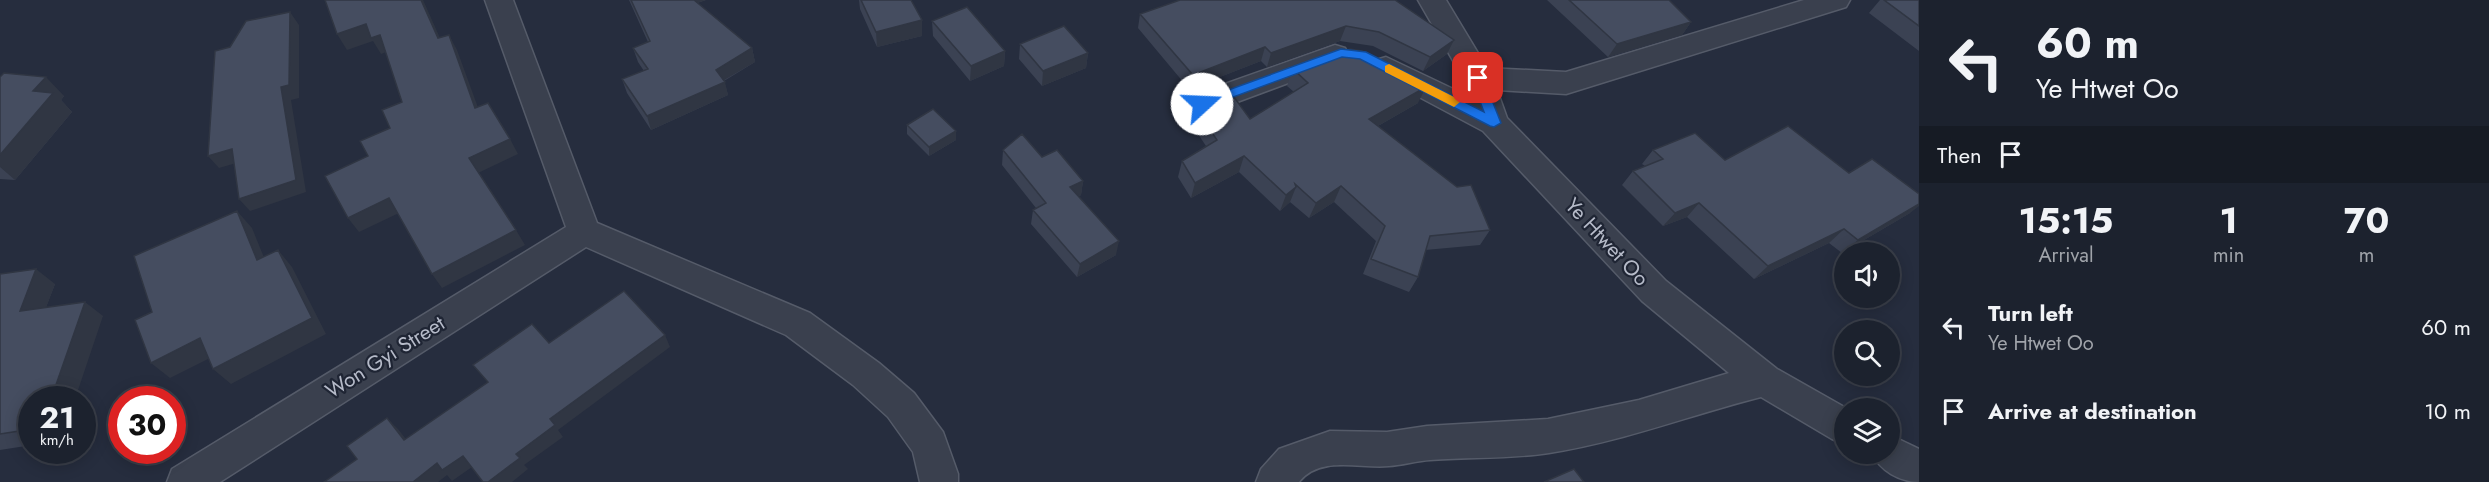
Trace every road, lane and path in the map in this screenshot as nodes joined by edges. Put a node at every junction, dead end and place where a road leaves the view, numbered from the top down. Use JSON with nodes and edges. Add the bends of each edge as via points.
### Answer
{"nodes":[{"id":1,"x":499,"y":0,"type":"edge"},
{"id":2,"x":1432,"y":0,"type":"edge"},
{"id":3,"x":1836,"y":0,"type":"edge"},
{"id":4,"x":1478,"y":78,"type":"junction"},
{"id":5,"x":1202,"y":104,"type":"edge"},
{"id":6,"x":1494,"y":123,"type":"junction"},
{"id":7,"x":584,"y":232,"type":"junction"},
{"id":8,"x":1764,"y":380,"type":"junction"},
{"id":9,"x":1834,"y":420,"type":"edge"},
{"id":10,"x":1900,"y":458,"type":"edge"},
{"id":11,"x":1919,"y":469,"type":"edge"},
{"id":12,"x":186,"y":482,"type":"edge"},
{"id":13,"x":939,"y":482,"type":"edge"},
{"id":14,"x":1275,"y":482,"type":"edge"}],
"edges":[{"from":1,"to":7,"type":"street"},
{"from":2,"to":4,"type":"street","name":"Ye Htwet Oo"},
{"from":3,"to":4,"type":"street","via":[[1566,83]]},
{"from":4,"to":6,"type":"street","name":"Ye Htwet Oo"},
{"from":5,"to":6,"type":"street","via":[[1341,53],[1362,55]]},
{"from":6,"to":8,"type":"street","name":"Ye Htwet Oo","via":[[1654,291]]},
{"from":7,"to":12,"type":"street","name":"Won Gyi Street"},
{"from":7,"to":13,"type":"street","via":[[798,324],[901,405],[930,444]]},
{"from":8,"to":9,"type":"street","name":"Ye Htwet Oo"},
{"from":8,"to":14,"type":"street","via":[[1640,417],[1548,436],[1387,449],[1330,447],[1292,461]]},
{"from":10,"to":11,"type":"street"}]}
